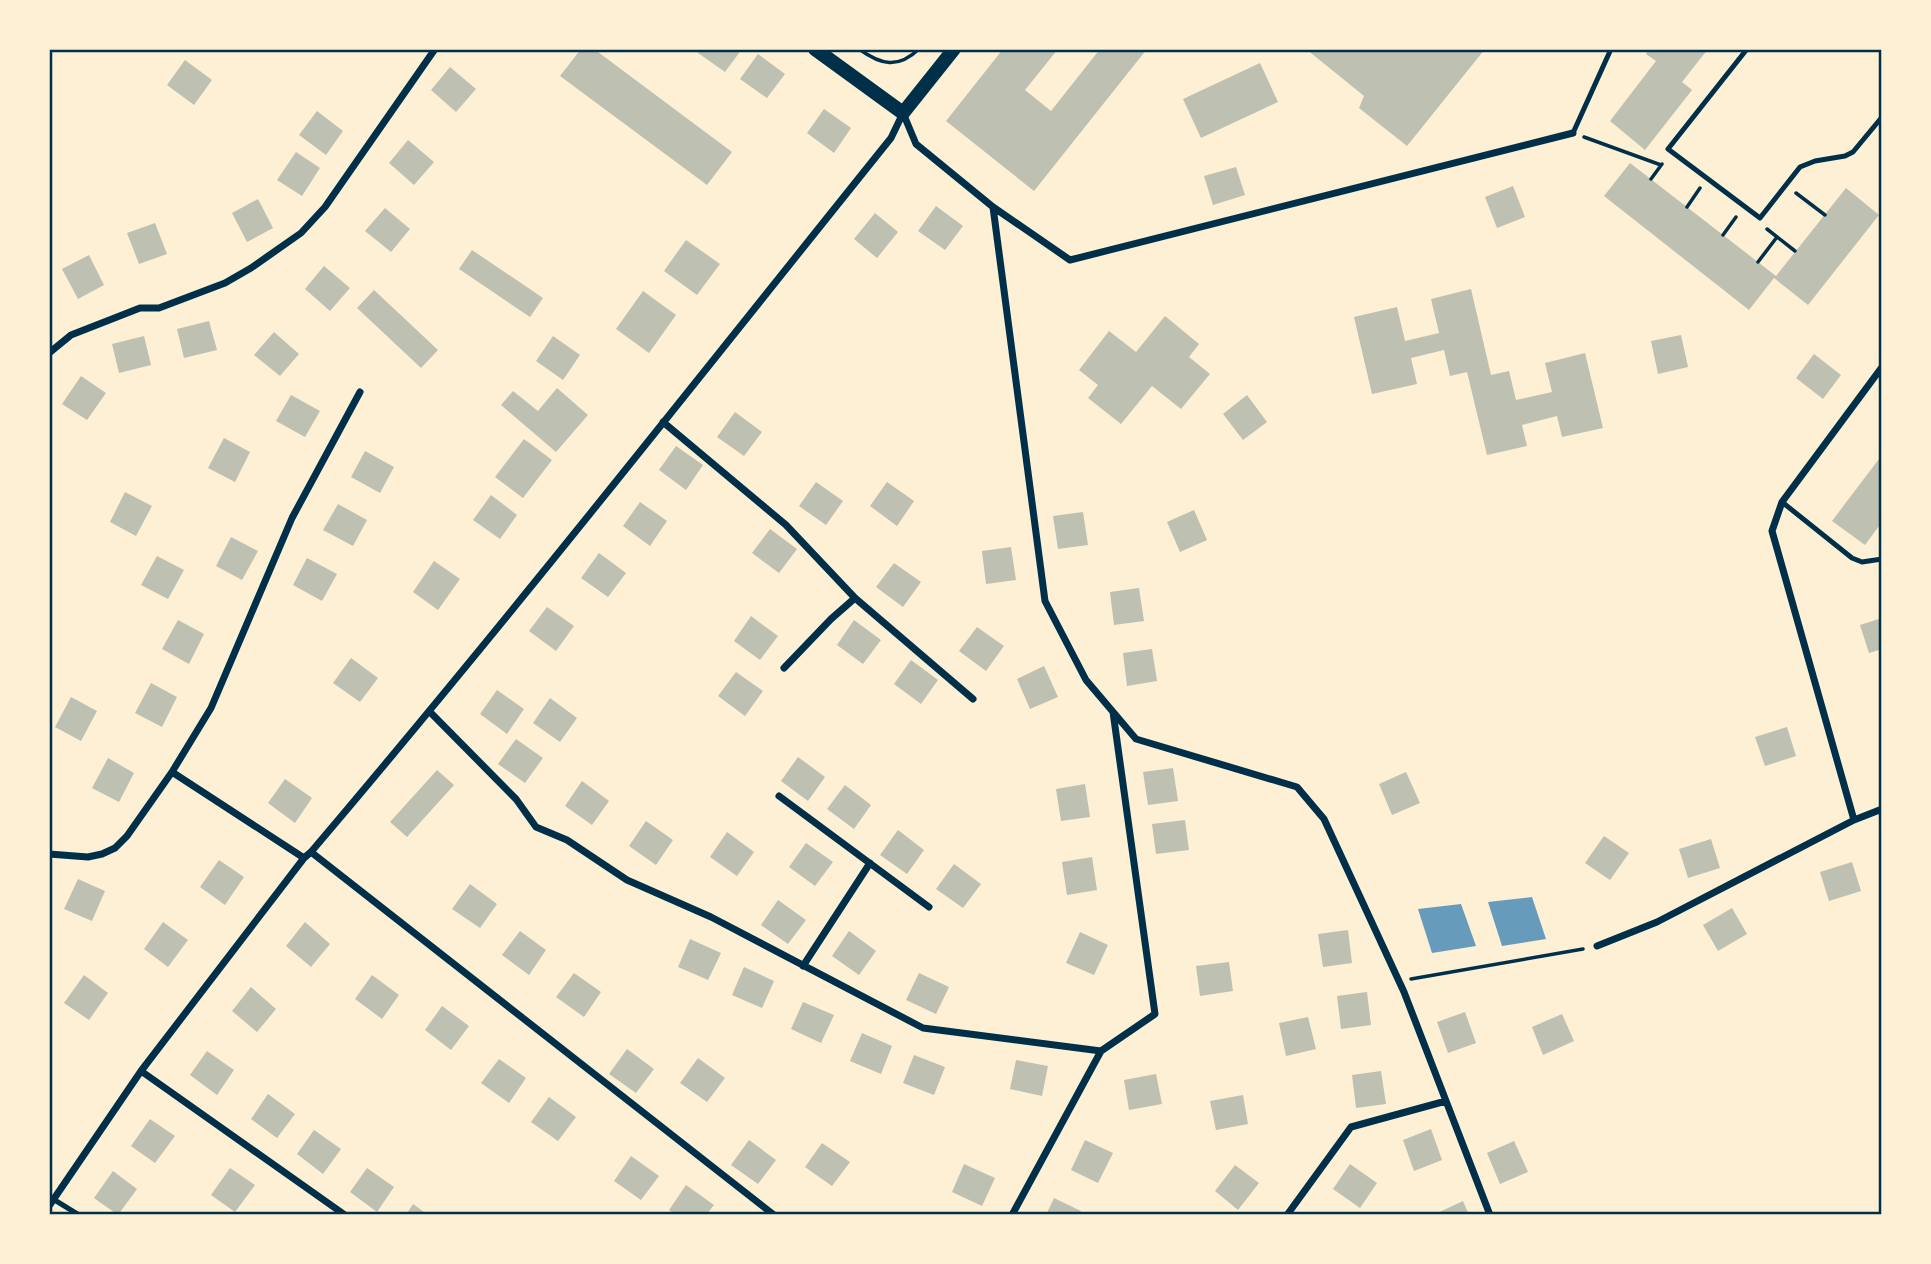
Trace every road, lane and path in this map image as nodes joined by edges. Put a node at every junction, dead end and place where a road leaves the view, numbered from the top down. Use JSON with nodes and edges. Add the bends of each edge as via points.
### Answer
{"nodes":[{"id":1,"x":435,"y":49,"type":"edge"},
{"id":2,"x":859,"y":49,"type":"edge"},
{"id":3,"x":919,"y":49,"type":"edge"},
{"id":4,"x":954,"y":49,"type":"edge"},
{"id":5,"x":1611,"y":49,"type":"edge"},
{"id":6,"x":1747,"y":49,"type":"edge"},
{"id":7,"x":817,"y":50,"type":"edge"},
{"id":8,"x":903,"y":113,"type":"junction"},
{"id":9,"x":1882,"y":117,"type":"edge"},
{"id":10,"x":1573,"y":133,"type":"junction"},
{"id":11,"x":1671,"y":152,"type":"junction"},
{"id":12,"x":1661,"y":165,"type":"junction"},
{"id":13,"x":1707,"y":178,"type":"junction"},
{"id":14,"x":1651,"y":179,"type":"dead end"},
{"id":15,"x":1786,"y":185,"type":"junction"},
{"id":16,"x":1744,"y":206,"type":"junction"},
{"id":17,"x":993,"y":207,"type":"junction"},
{"id":18,"x":1686,"y":207,"type":"dead end"},
{"id":19,"x":1825,"y":215,"type":"dead end"},
{"id":20,"x":1760,"y":218,"type":"junction"},
{"id":21,"x":1723,"y":235,"type":"dead end"},
{"id":22,"x":1777,"y":237,"type":"junction"},
{"id":23,"x":1796,"y":251,"type":"dead end"},
{"id":24,"x":1758,"y":262,"type":"dead end"},
{"id":25,"x":49,"y":353,"type":"edge"},
{"id":26,"x":1882,"y":368,"type":"edge"},
{"id":27,"x":360,"y":392,"type":"dead end"},
{"id":28,"x":663,"y":422,"type":"junction"},
{"id":29,"x":1782,"y":502,"type":"junction"},
{"id":30,"x":1882,"y":559,"type":"edge"},
{"id":31,"x":855,"y":598,"type":"junction"},
{"id":32,"x":784,"y":668,"type":"dead end"},
{"id":33,"x":973,"y":699,"type":"dead end"},
{"id":34,"x":1112,"y":711,"type":"junction"},
{"id":35,"x":430,"y":712,"type":"junction"},
{"id":36,"x":172,"y":772,"type":"junction"},
{"id":37,"x":779,"y":796,"type":"dead end"},
{"id":38,"x":1882,"y":809,"type":"edge"},
{"id":39,"x":1854,"y":820,"type":"junction"},
{"id":40,"x":311,"y":852,"type":"junction"},
{"id":41,"x":49,"y":854,"type":"edge"},
{"id":42,"x":304,"y":858,"type":"junction"},
{"id":43,"x":870,"y":863,"type":"junction"},
{"id":44,"x":929,"y":907,"type":"dead end"},
{"id":45,"x":1597,"y":946,"type":"joint"},
{"id":46,"x":803,"y":966,"type":"junction"},
{"id":47,"x":1399,"y":982,"type":"junction"},
{"id":48,"x":1101,"y":1051,"type":"junction"},
{"id":49,"x":141,"y":1071,"type":"junction"},
{"id":50,"x":1446,"y":1101,"type":"junction"},
{"id":51,"x":51,"y":1203,"type":"edge"},
{"id":52,"x":79,"y":1215,"type":"edge"},
{"id":53,"x":345,"y":1215,"type":"edge"},
{"id":54,"x":774,"y":1215,"type":"edge"},
{"id":55,"x":1012,"y":1215,"type":"edge"},
{"id":56,"x":1287,"y":1215,"type":"edge"},
{"id":57,"x":1490,"y":1215,"type":"edge"}],
"edges":[{"from":1,"to":25,"type":"street","via":[[325,207],[301,233],[225,283],[159,308],[140,308],[71,335]]},
{"from":2,"to":3,"type":"path","via":[[882,62],[896,63]]},
{"from":4,"to":8,"type":"main road"},
{"from":5,"to":10,"type":"lane"},
{"from":6,"to":11,"type":"lane","via":[[1668,149]]},
{"from":7,"to":8,"type":"main road"},
{"from":8,"to":17,"type":"street","via":[[916,144]]},
{"from":8,"to":28,"type":"street","via":[[891,138]]},
{"from":9,"to":15,"type":"lane","via":[[1853,152],[1801,167]]},
{"from":10,"to":12,"type":"path"},
{"from":10,"to":17,"type":"street","via":[[1070,260]]},
{"from":11,"to":12,"type":"path"},
{"from":11,"to":13,"type":"lane"},
{"from":12,"to":14,"type":"path"},
{"from":13,"to":16,"type":"lane"},
{"from":13,"to":18,"type":"path"},
{"from":15,"to":19,"type":"path"},
{"from":15,"to":20,"type":"lane"},
{"from":16,"to":20,"type":"lane"},
{"from":16,"to":21,"type":"path"},
{"from":17,"to":34,"type":"street","via":[[1045,601],[1086,680]]},
{"from":20,"to":22,"type":"path"},
{"from":22,"to":23,"type":"path"},
{"from":22,"to":24,"type":"path"},
{"from":26,"to":29,"type":"street"},
{"from":27,"to":36,"type":"street","via":[[292,518],[211,708]]},
{"from":28,"to":31,"type":"street","via":[[786,525]]},
{"from":28,"to":35,"type":"street"},
{"from":29,"to":30,"type":"lane","via":[[1852,558],[1862,562]]},
{"from":29,"to":39,"type":"street","via":[[1772,531]]},
{"from":31,"to":32,"type":"street"},
{"from":31,"to":33,"type":"street"},
{"from":34,"to":47,"type":"street","via":[[1136,738],[1297,787],[1324,819]]},
{"from":34,"to":48,"type":"street","via":[[1155,1014]]},
{"from":35,"to":40,"type":"street"},
{"from":35,"to":46,"type":"street","via":[[516,799],[536,827],[567,840],[627,880],[711,917]]},
{"from":36,"to":41,"type":"street","via":[[115,848],[88,857]]},
{"from":36,"to":42,"type":"street"},
{"from":37,"to":43,"type":"street"},
{"from":38,"to":39,"type":"street"},
{"from":39,"to":45,"type":"street","via":[[1657,922]]},
{"from":40,"to":42,"type":"street"},
{"from":40,"to":54,"type":"street"},
{"from":42,"to":49,"type":"street"},
{"from":43,"to":44,"type":"street"},
{"from":43,"to":46,"type":"street"},
{"from":45,"to":47,"type":"path"},
{"from":46,"to":48,"type":"street","via":[[923,1028]]},
{"from":47,"to":50,"type":"street"},
{"from":48,"to":55,"type":"street"},
{"from":49,"to":51,"type":"street"},
{"from":49,"to":53,"type":"street"},
{"from":50,"to":56,"type":"street","via":[[1351,1127]]},
{"from":50,"to":57,"type":"street"},
{"from":51,"to":52,"type":"lane"}]}
